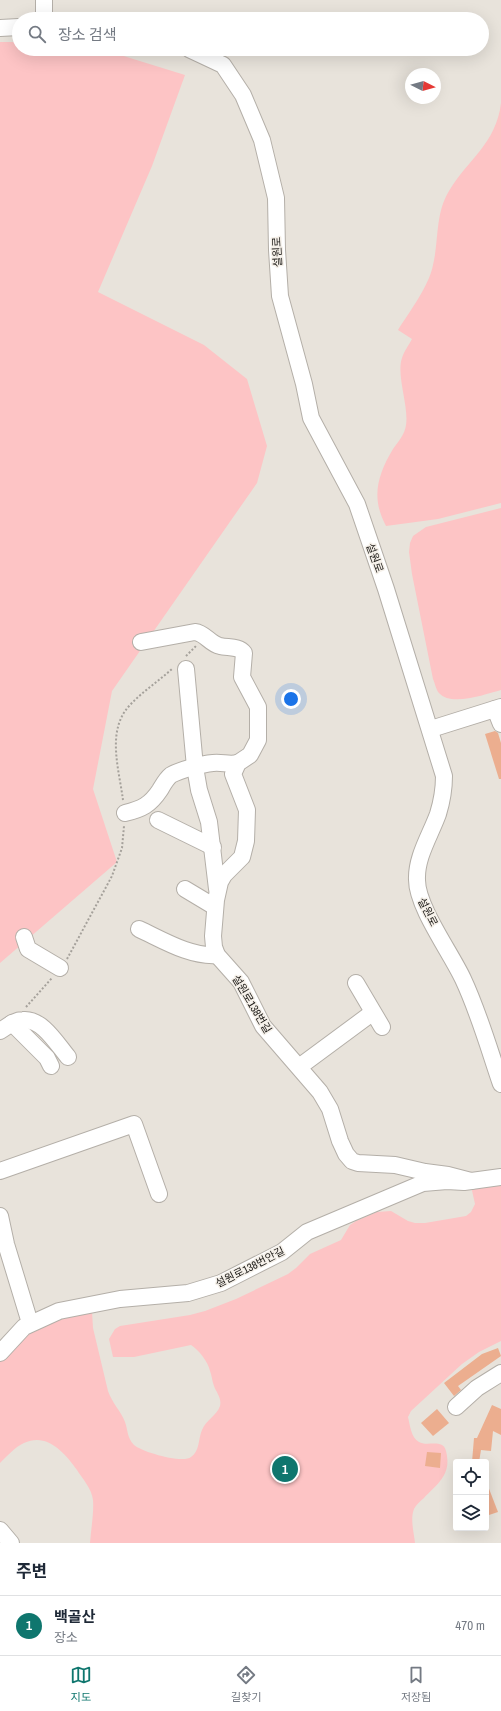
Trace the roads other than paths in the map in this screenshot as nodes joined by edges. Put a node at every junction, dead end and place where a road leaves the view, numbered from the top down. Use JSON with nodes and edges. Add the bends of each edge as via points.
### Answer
{"nodes":[{"id":1,"x":44,"y":0,"type":"edge"},
{"id":2,"x":44,"y":12,"type":"edge"},
{"id":3,"x":12,"y":27,"type":"edge"},
{"id":4,"x":0,"y":28,"type":"edge"},
{"id":5,"x":203,"y":56,"type":"edge"},
{"id":6,"x":141,"y":642,"type":"dead end"},
{"id":7,"x":182,"y":664,"type":"road end"},
{"id":8,"x":498,"y":708,"type":"edge"},
{"id":9,"x":501,"y":724,"type":"edge"},
{"id":10,"x":431,"y":729,"type":"junction"},
{"id":11,"x":238,"y":763,"type":"junction"},
{"id":12,"x":195,"y":767,"type":"junction"},
{"id":13,"x":125,"y":814,"type":"road end"},
{"id":14,"x":158,"y":820,"type":"dead end"},
{"id":15,"x":213,"y":847,"type":"junction"},
{"id":16,"x":185,"y":889,"type":"dead end"},
{"id":17,"x":216,"y":900,"type":"junction"},
{"id":18,"x":139,"y":929,"type":"dead end"},
{"id":19,"x":24,"y":936,"type":"dead end"},
{"id":20,"x":217,"y":955,"type":"junction"},
{"id":21,"x":60,"y":968,"type":"road end"},
{"id":22,"x":356,"y":983,"type":"dead end"},
{"id":23,"x":372,"y":1013,"type":"junction"},
{"id":24,"x":6,"y":1027,"type":"edge"},
{"id":25,"x":382,"y":1027,"type":"dead end"},
{"id":26,"x":68,"y":1057,"type":"dead end"},
{"id":27,"x":51,"y":1066,"type":"dead end"},
{"id":28,"x":299,"y":1068,"type":"junction"},
{"id":29,"x":501,"y":1084,"type":"edge"},
{"id":30,"x":0,"y":1171,"type":"edge"},
{"id":31,"x":501,"y":1176,"type":"edge"},
{"id":32,"x":471,"y":1181,"type":"junction"},
{"id":33,"x":159,"y":1194,"type":"dead end"},
{"id":34,"x":0,"y":1216,"type":"edge"},
{"id":35,"x":30,"y":1323,"type":"junction"},
{"id":36,"x":0,"y":1353,"type":"edge"},
{"id":37,"x":501,"y":1373,"type":"edge"},
{"id":38,"x":456,"y":1407,"type":"dead end"},
{"id":39,"x":0,"y":1530,"type":"edge"},
{"id":40,"x":11,"y":1543,"type":"edge"}],
"edges":[{"from":1,"to":2,"type":"street"},
{"from":3,"to":4,"type":"street"},
{"from":5,"to":10,"type":"street","name":"설원로","via":[[222,65],[243,95],[262,140],[276,198],[280,296],[311,418],[357,504]]},
{"from":6,"to":11,"type":"street","via":[[199,632],[218,646],[242,651],[243,680],[258,707],[258,740],[250,755]]},
{"from":7,"to":12,"type":"street"},
{"from":8,"to":9,"type":"street"},
{"from":8,"to":10,"type":"street"},
{"from":10,"to":29,"type":"street","name":"설원로","via":[[444,776],[444,791],[438,815],[418,866],[417,890],[463,977]]},
{"from":11,"to":12,"type":"street","via":[[213,763]]},
{"from":11,"to":17,"type":"street","via":[[234,774],[247,810],[245,850],[242,857],[224,875]]},
{"from":12,"to":13,"type":"street","via":[[172,775],[147,805]]},
{"from":12,"to":15,"type":"street"},
{"from":14,"to":15,"type":"street"},
{"from":15,"to":17,"type":"street"},
{"from":16,"to":17,"type":"street"},
{"from":17,"to":20,"type":"street","via":[[213,936]]},
{"from":18,"to":20,"type":"street","via":[[194,954]]},
{"from":19,"to":21,"type":"street","via":[[28,948]]},
{"from":20,"to":28,"type":"street","name":"설원로138번길","via":[[241,982],[263,1026]]},
{"from":22,"to":23,"type":"street"},
{"from":23,"to":25,"type":"street"},
{"from":23,"to":28,"type":"street"},
{"from":24,"to":26,"type":"street","via":[[22,1020],[37,1023]]},
{"from":24,"to":27,"type":"street","via":[[47,1058]]},
{"from":28,"to":32,"type":"street","name":"설원로138번길","via":[[320,1092],[330,1109],[340,1141],[352,1161],[395,1165]]},
{"from":30,"to":33,"type":"street","via":[[134,1124]]},
{"from":31,"to":32,"type":"street","name":"설원로138번안길"},
{"from":32,"to":35,"type":"street","name":"설원로138번안길","via":[[423,1183],[307,1232],[282,1252],[221,1283],[188,1293],[120,1298],[59,1311]]},
{"from":34,"to":35,"type":"street"},
{"from":35,"to":36,"type":"street","name":"설원로138번안길"},
{"from":37,"to":38,"type":"street","via":[[477,1388]]},
{"from":39,"to":40,"type":"street"}]}
